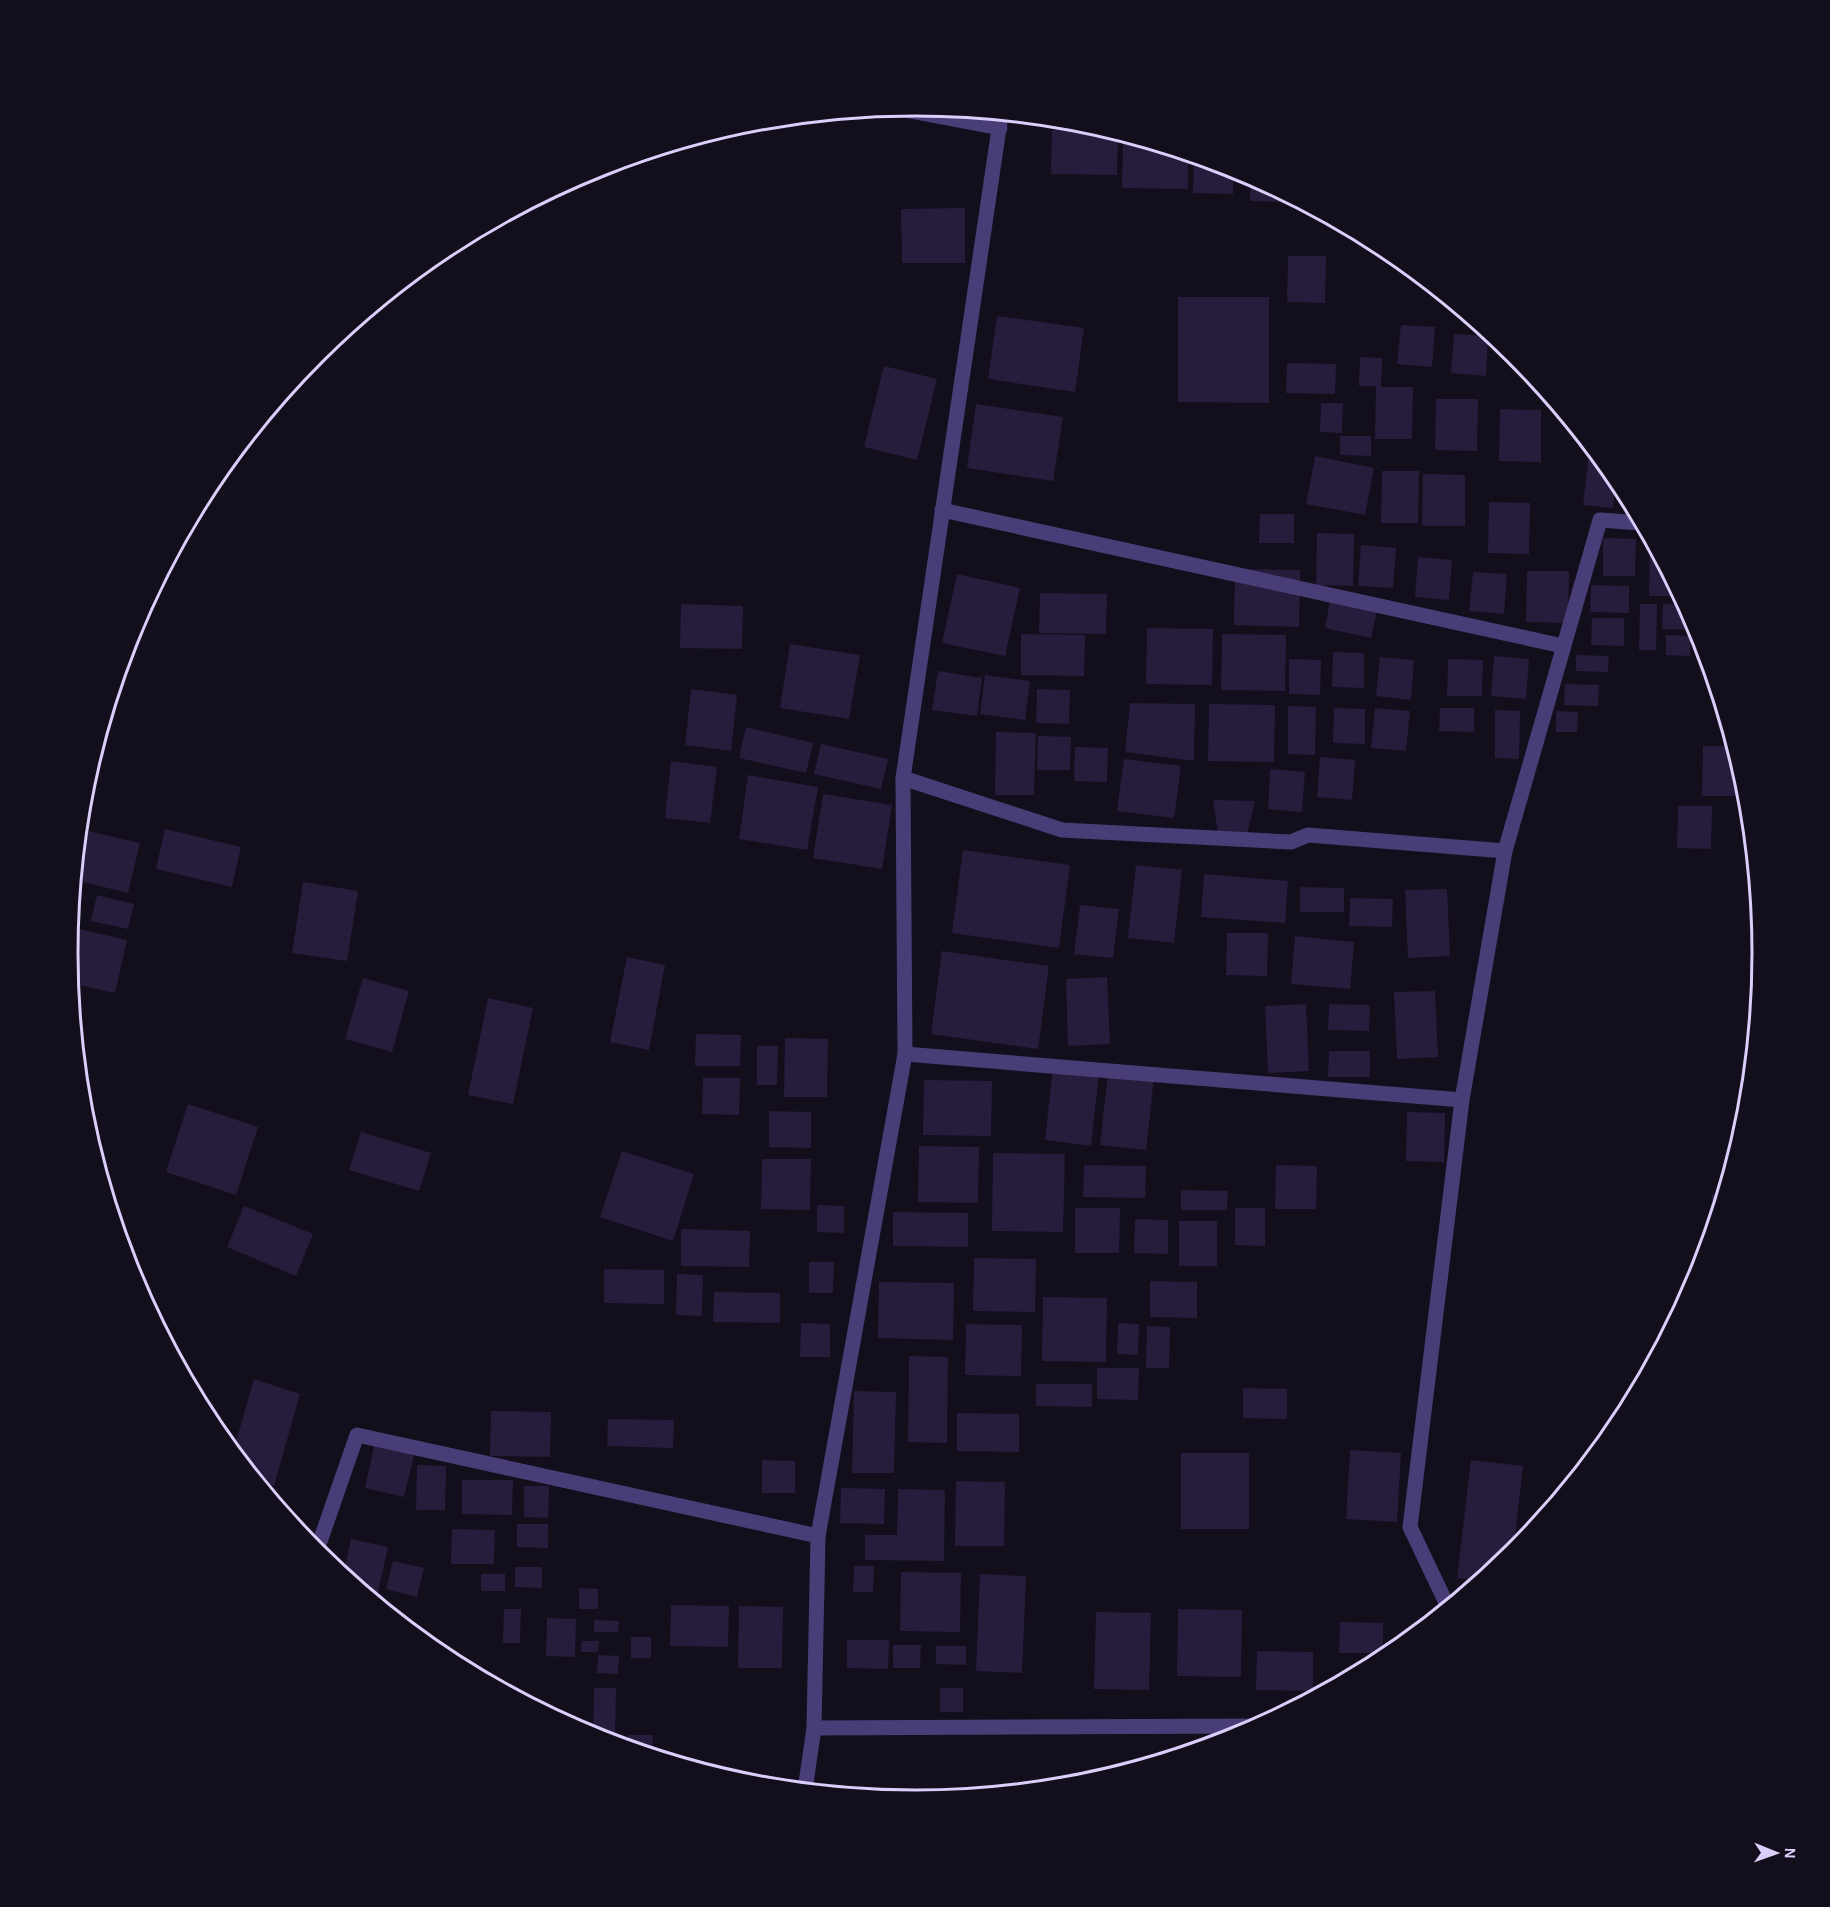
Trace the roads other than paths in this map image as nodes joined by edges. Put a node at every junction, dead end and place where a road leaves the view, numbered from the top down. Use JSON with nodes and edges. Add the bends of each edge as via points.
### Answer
{"nodes":[{"id":1,"x":1000,"y":121,"type":"edge"},
{"id":2,"x":942,"y":510,"type":"junction"},
{"id":3,"x":1632,"y":522,"type":"edge"},
{"id":4,"x":1563,"y":646,"type":"junction"},
{"id":5,"x":903,"y":778,"type":"junction"},
{"id":6,"x":1505,"y":851,"type":"junction"},
{"id":7,"x":905,"y":1054,"type":"junction"},
{"id":8,"x":1462,"y":1100,"type":"junction"},
{"id":9,"x":818,"y":1536,"type":"junction"},
{"id":10,"x":320,"y":1542,"type":"edge"},
{"id":11,"x":1445,"y":1601,"type":"edge"},
{"id":12,"x":1237,"y":1726,"type":"edge"},
{"id":13,"x":814,"y":1728,"type":"junction"},
{"id":14,"x":806,"y":1783,"type":"edge"}],
"edges":[{"from":1,"to":2,"type":"street"},
{"from":2,"to":4,"type":"street"},
{"from":2,"to":5,"type":"street"},
{"from":3,"to":4,"type":"street","via":[[1599,520]]},
{"from":4,"to":6,"type":"street"},
{"from":5,"to":6,"type":"street","via":[[1062,830],[1291,842],[1308,835]]},
{"from":5,"to":7,"type":"street"},
{"from":6,"to":8,"type":"street"},
{"from":7,"to":8,"type":"street"},
{"from":7,"to":9,"type":"street"},
{"from":8,"to":11,"type":"street","via":[[1410,1527]]},
{"from":9,"to":10,"type":"street","via":[[357,1435]]},
{"from":9,"to":13,"type":"street"},
{"from":12,"to":13,"type":"street"},
{"from":13,"to":14,"type":"street"}]}
